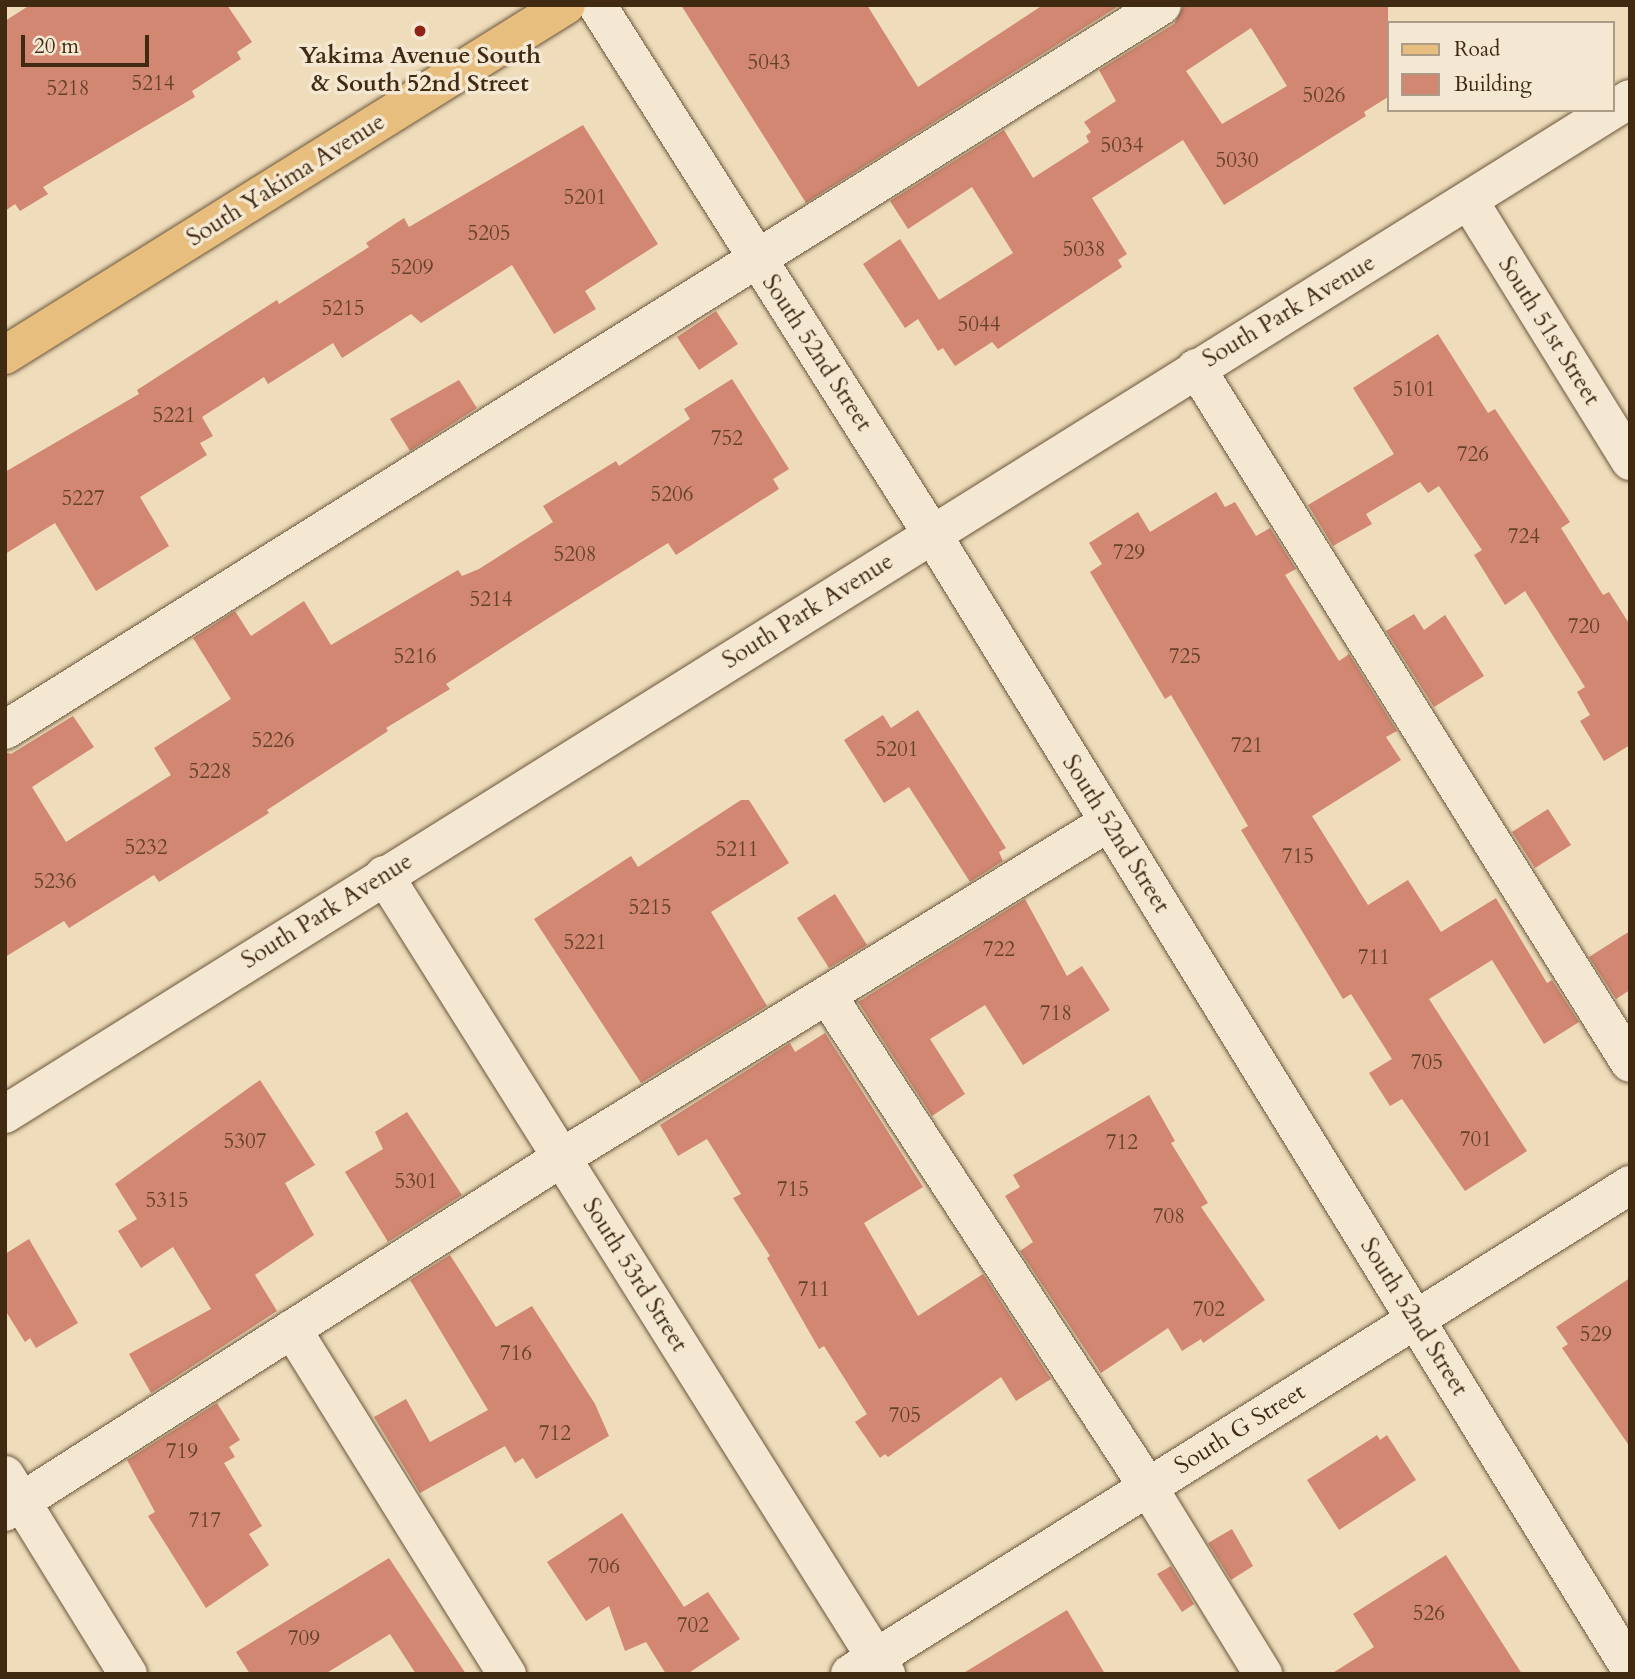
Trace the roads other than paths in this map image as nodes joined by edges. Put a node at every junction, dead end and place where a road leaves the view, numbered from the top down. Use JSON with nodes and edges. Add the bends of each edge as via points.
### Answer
{"nodes":[{"id":1,"x":566,"y":5,"type":"edge"},
{"id":2,"x":597,"y":5,"type":"edge"},
{"id":3,"x":1162,"y":5,"type":"edge"},
{"id":4,"x":1630,"y":99,"type":"edge"},
{"id":5,"x":1614,"y":109,"type":"edge"},
{"id":6,"x":1609,"y":112,"type":"edge"},
{"id":7,"x":1469,"y":201,"type":"junction"},
{"id":8,"x":757,"y":259,"type":"junction"},
{"id":9,"x":5,"y":355,"type":"edge"},
{"id":10,"x":1196,"y":368,"type":"junction"},
{"id":11,"x":1630,"y":461,"type":"edge"},
{"id":12,"x":932,"y":534,"type":"junction"},
{"id":13,"x":5,"y":730,"type":"edge"},
{"id":14,"x":1109,"y":822,"type":"junction"},
{"id":15,"x":384,"y":875,"type":"junction"},
{"id":16,"x":827,"y":995,"type":"junction"},
{"id":17,"x":1630,"y":1063,"type":"edge"},
{"id":18,"x":5,"y":1114,"type":"edge"},
{"id":19,"x":561,"y":1158,"type":"junction"},
{"id":20,"x":1630,"y":1185,"type":"edge"},
{"id":21,"x":1415,"y":1319,"type":"junction"},
{"id":22,"x":292,"y":1329,"type":"junction"},
{"id":23,"x":1148,"y":1487,"type":"junction"},
{"id":24,"x":11,"y":1496,"type":"edge"},
{"id":25,"x":871,"y":1668,"type":"edge"},
{"id":26,"x":1630,"y":1668,"type":"edge"},
{"id":27,"x":128,"y":1674,"type":"edge"},
{"id":28,"x":507,"y":1674,"type":"edge"},
{"id":29,"x":1263,"y":1674,"type":"edge"}],
"edges":[{"from":1,"to":9,"type":"main road","name":"South Yakima Avenue"},
{"from":2,"to":8,"type":"street","name":"South 52nd Street"},
{"from":3,"to":8,"type":"street"},
{"from":4,"to":5,"type":"street","name":"South Park Avenue"},
{"from":6,"to":7,"type":"street","name":"South Park Avenue"},
{"from":7,"to":10,"type":"street","name":"South Park Avenue"},
{"from":7,"to":11,"type":"street","name":"South 51st Street"},
{"from":8,"to":12,"type":"street","name":"South 52nd Street"},
{"from":8,"to":13,"type":"street"},
{"from":10,"to":12,"type":"street","name":"South Park Avenue"},
{"from":10,"to":17,"type":"street"},
{"from":12,"to":14,"type":"street","name":"South 52nd Street"},
{"from":12,"to":15,"type":"street","name":"South Park Avenue"},
{"from":14,"to":16,"type":"street"},
{"from":14,"to":21,"type":"street","name":"South 52nd Street"},
{"from":15,"to":18,"type":"street","name":"South Park Avenue"},
{"from":15,"to":19,"type":"street","name":"South 53rd Street"},
{"from":16,"to":19,"type":"street"},
{"from":16,"to":23,"type":"street"},
{"from":19,"to":22,"type":"street"},
{"from":19,"to":25,"type":"street","name":"South 53rd Street"},
{"from":20,"to":21,"type":"street","name":"South G Street"},
{"from":21,"to":23,"type":"street","name":"South G Street"},
{"from":21,"to":26,"type":"street","name":"South 52nd Street"},
{"from":22,"to":24,"type":"street"},
{"from":22,"to":28,"type":"street"},
{"from":23,"to":25,"type":"street","name":"South G Street"},
{"from":23,"to":29,"type":"street"},
{"from":24,"to":27,"type":"street"}]}
